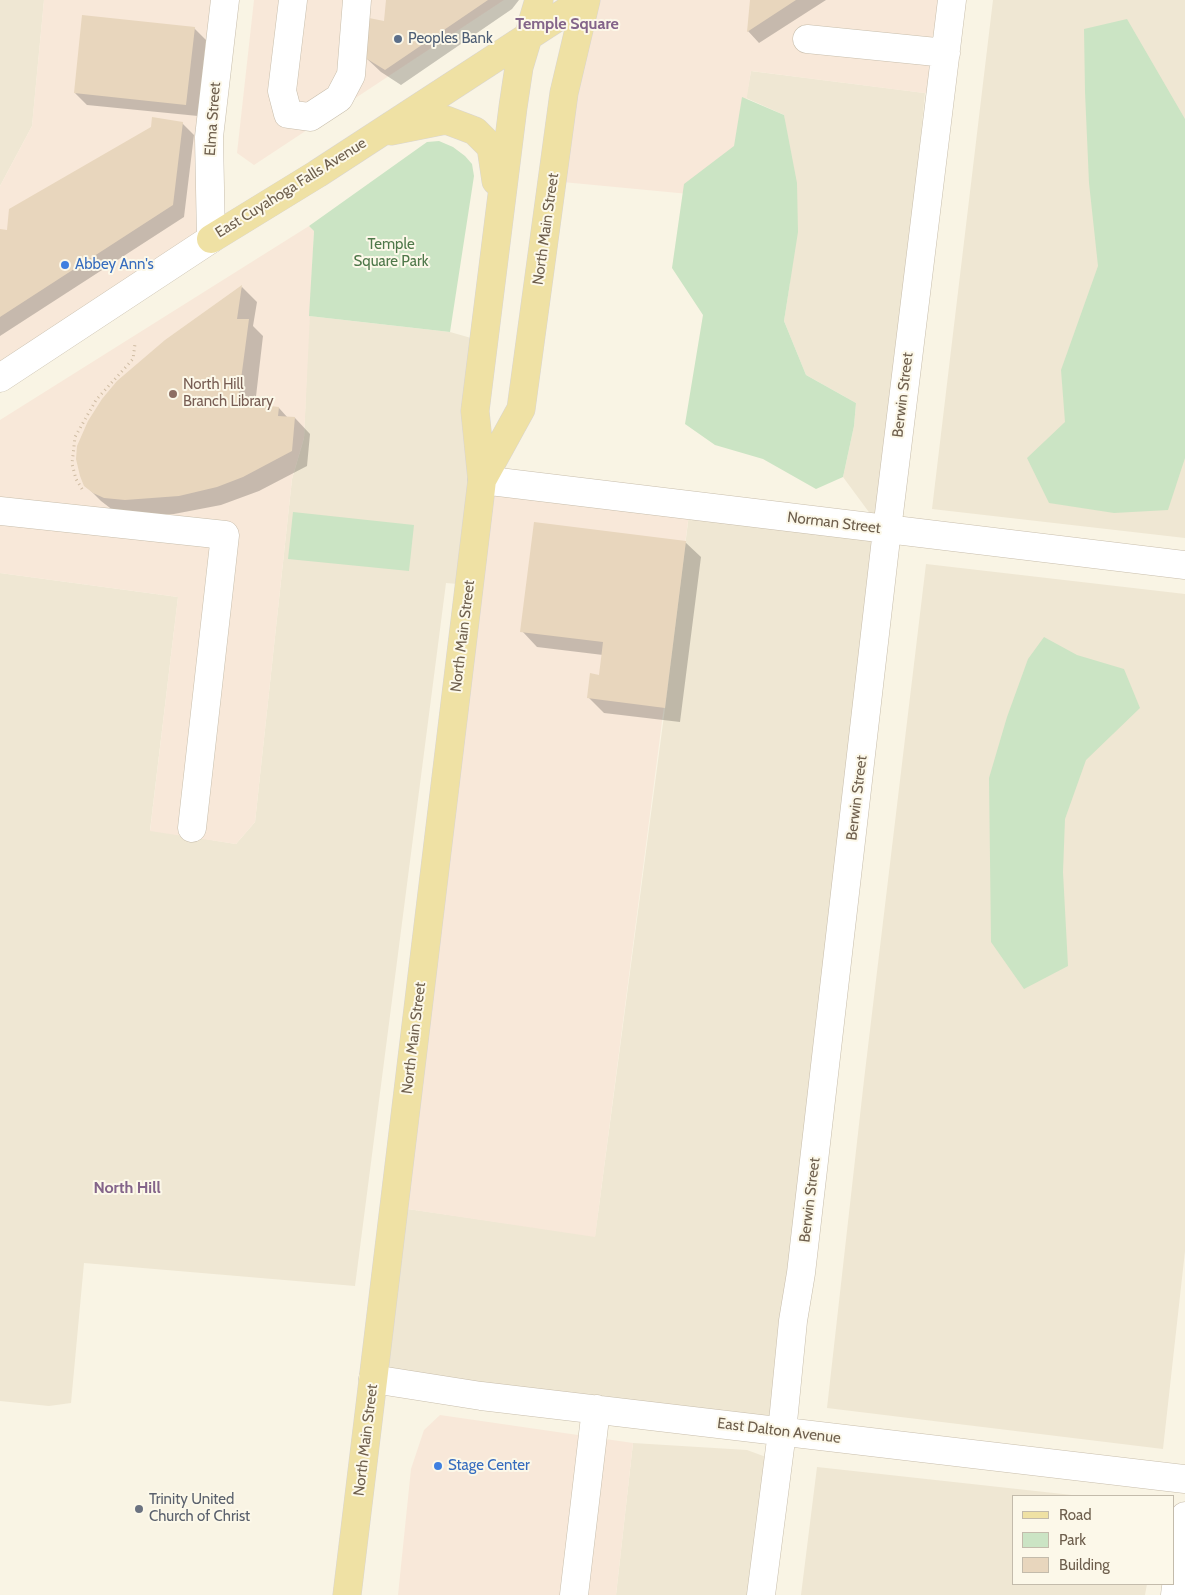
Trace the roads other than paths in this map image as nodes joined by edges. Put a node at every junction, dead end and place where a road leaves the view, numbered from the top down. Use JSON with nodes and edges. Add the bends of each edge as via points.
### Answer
{"nodes":[{"id":1,"x":225,"y":0,"type":"edge"},
{"id":2,"x":293,"y":0,"type":"edge"},
{"id":3,"x":357,"y":0,"type":"edge"},
{"id":4,"x":539,"y":0,"type":"edge"},
{"id":5,"x":585,"y":0,"type":"edge"},
{"id":6,"x":952,"y":0,"type":"edge"},
{"id":7,"x":527,"y":37,"type":"junction"},
{"id":8,"x":807,"y":38,"type":"dead end"},
{"id":9,"x":946,"y":53,"type":"junction"},
{"id":10,"x":377,"y":134,"type":"junction"},
{"id":11,"x":211,"y":238,"type":"junction"},
{"id":12,"x":498,"y":239,"type":"junction"},
{"id":13,"x":0,"y":378,"type":"edge"},
{"id":14,"x":482,"y":480,"type":"junction"},
{"id":15,"x":0,"y":511,"type":"edge"},
{"id":16,"x":887,"y":530,"type":"junction"},
{"id":17,"x":1185,"y":565,"type":"edge"},
{"id":18,"x":192,"y":828,"type":"dead end"},
{"id":19,"x":373,"y":1379,"type":"junction"},
{"id":20,"x":596,"y":1409,"type":"junction"},
{"id":21,"x":782,"y":1432,"type":"junction"},
{"id":22,"x":1185,"y":1478,"type":"edge"},
{"id":23,"x":1185,"y":1516,"type":"edge"},
{"id":24,"x":347,"y":1595,"type":"edge"},
{"id":25,"x":574,"y":1595,"type":"edge"},
{"id":26,"x":761,"y":1595,"type":"edge"},
{"id":27,"x":1176,"y":1595,"type":"edge"}],
"edges":[{"from":1,"to":11,"type":"street","name":"Elma Street","via":[[208,137]]},
{"from":2,"to":3,"type":"street","via":[[282,91],[288,114],[310,117],[339,98],[351,75]]},
{"from":4,"to":7,"type":"main road","name":"North Main Street"},
{"from":5,"to":7,"type":"main road","name":"East Cuyahoga Falls Avenue"},
{"from":5,"to":14,"type":"main road","name":"North Main Street","via":[[564,93],[521,409]]},
{"from":6,"to":9,"type":"street","name":"Berwin Street"},
{"from":7,"to":10,"type":"main road","name":"East Cuyahoga Falls Avenue"},
{"from":7,"to":12,"type":"main road","name":"North Main Street","via":[[513,107]]},
{"from":8,"to":9,"type":"street"},
{"from":9,"to":16,"type":"street","name":"Berwin Street"},
{"from":10,"to":11,"type":"main road","name":"East Cuyahoga Falls Avenue"},
{"from":10,"to":12,"type":"main road","via":[[446,120],[474,131],[491,147],[496,173]]},
{"from":11,"to":13,"type":"street","name":"East Cuyahoga Falls Avenue"},
{"from":12,"to":14,"type":"main road","name":"North Main Street","via":[[475,411]]},
{"from":14,"to":16,"type":"street","name":"Norman Street"},
{"from":14,"to":19,"type":"main road","name":"North Main Street"},
{"from":15,"to":18,"type":"street","via":[[225,535]]},
{"from":16,"to":17,"type":"street","name":"Norman Street"},
{"from":16,"to":21,"type":"street","name":"Berwin Street"},
{"from":19,"to":20,"type":"street","name":"East Dalton Avenue"},
{"from":19,"to":24,"type":"main road","name":"North Main Street"},
{"from":20,"to":21,"type":"street","name":"East Dalton Avenue"},
{"from":20,"to":25,"type":"street"},
{"from":21,"to":22,"type":"street","name":"East Dalton Avenue"},
{"from":21,"to":26,"type":"street","name":"Berwin Street"},
{"from":23,"to":27,"type":"street"}]}
